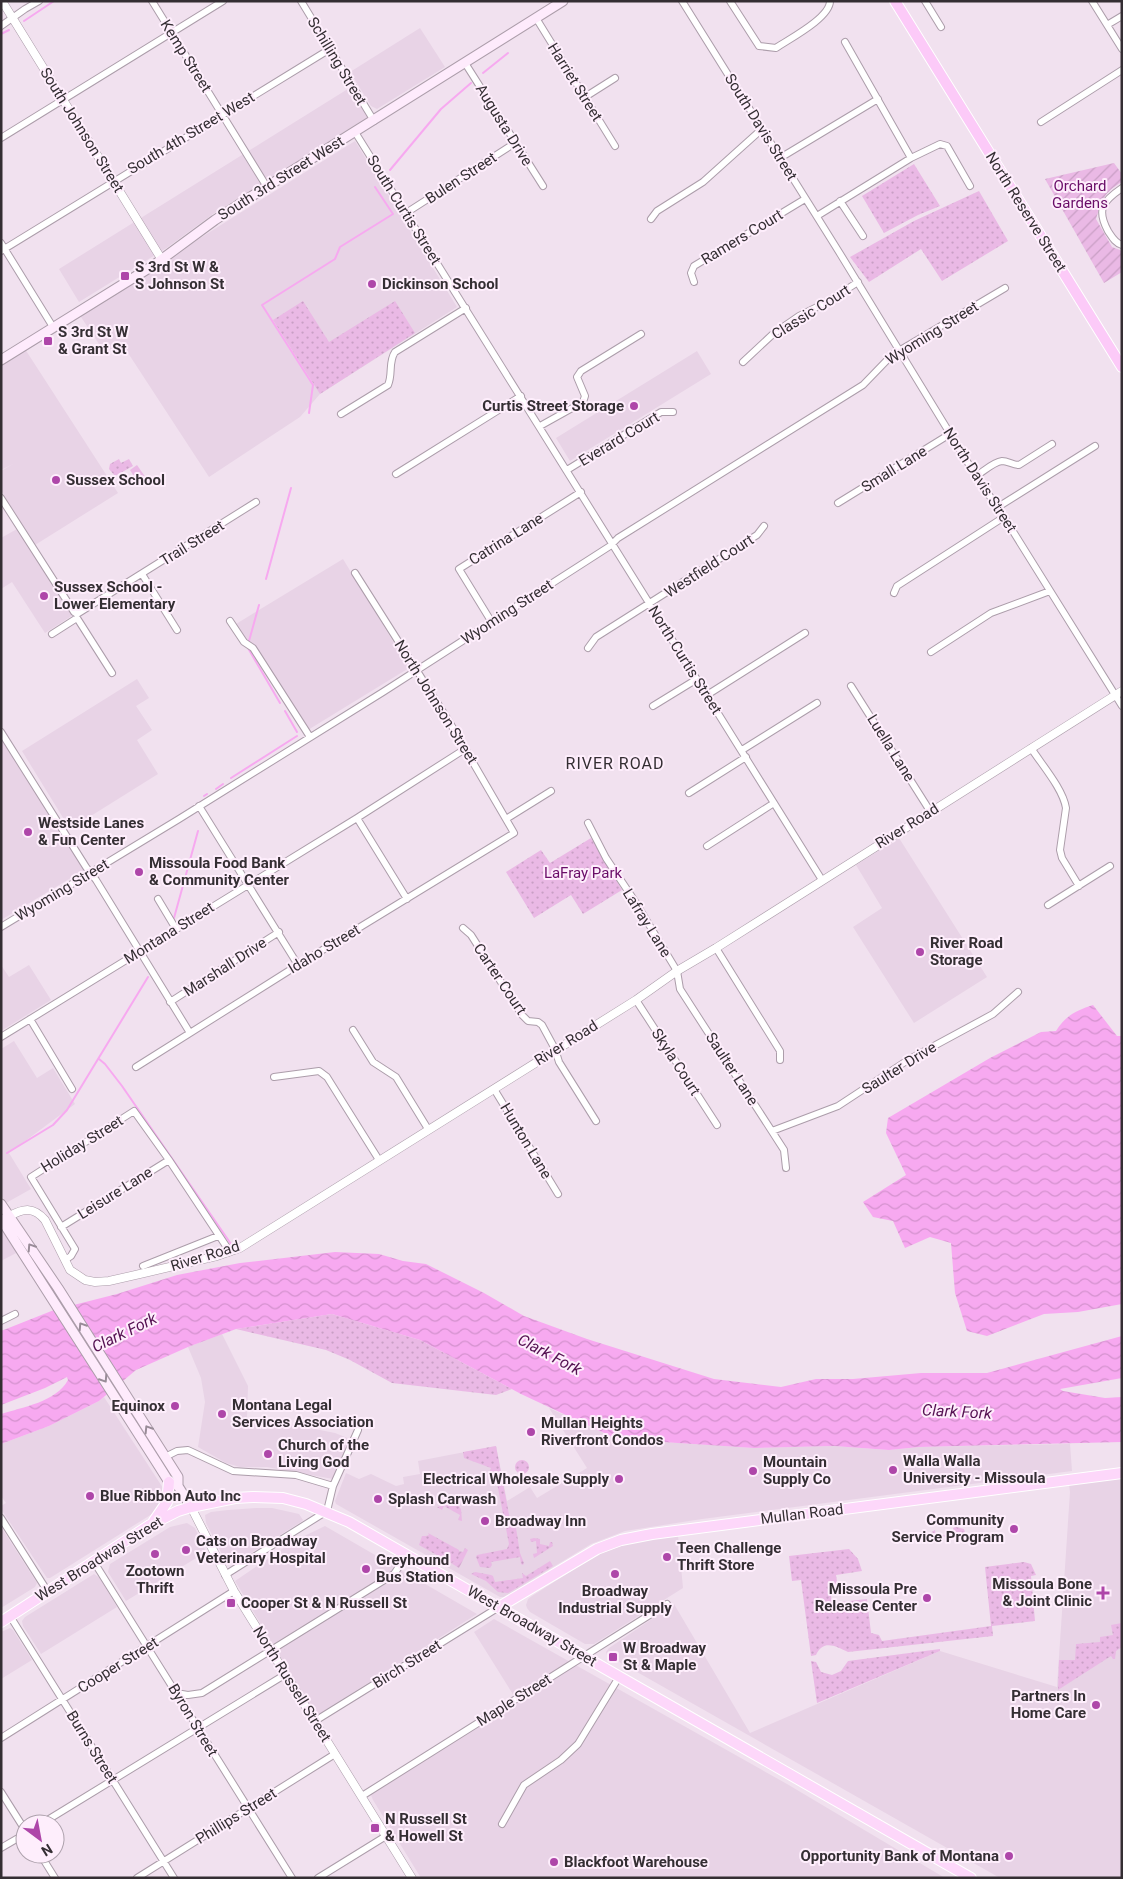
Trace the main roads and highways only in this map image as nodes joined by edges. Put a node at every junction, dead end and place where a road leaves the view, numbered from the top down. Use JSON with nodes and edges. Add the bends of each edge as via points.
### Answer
{"nodes":[{"id":1,"x":564,"y":1,"type":"edge"},
{"id":2,"x":895,"y":1,"type":"edge"},
{"id":3,"x":1,"y":360,"type":"edge"},
{"id":4,"x":1122,"y":368,"type":"edge"},
{"id":5,"x":1,"y":1204,"type":"edge"},
{"id":6,"x":6,"y":1218,"type":"edge"},
{"id":7,"x":1122,"y":1473,"type":"edge"},
{"id":8,"x":174,"y":1484,"type":"junction"},
{"id":9,"x":191,"y":1507,"type":"junction"},
{"id":10,"x":150,"y":1525,"type":"junction"},
{"id":11,"x":499,"y":1607,"type":"junction"},
{"id":12,"x":6,"y":1619,"type":"edge"},
{"id":13,"x":971,"y":1878,"type":"edge"}],
"edges":[{"from":1,"to":3,"type":"main road","name":"South 3rd Street West","via":[[215,220],[162,260]]},
{"from":2,"to":4,"type":"highway","name":"North Reserve Street"},
{"from":5,"to":6,"type":"main road","name":"North Russell Street"},
{"from":6,"to":8,"type":"main road","name":"North Russell Street","one_way":true,"via":[[48,1293]]},
{"from":8,"to":6,"type":"main road","name":"North Russell Street","one_way":true,"via":[[178,1476],[58,1288]]},
{"from":7,"to":11,"type":"main road","name":"Mullan Road","via":[[621,1540],[597,1549]]},
{"from":8,"to":9,"type":"main road","name":"North Russell Street"},
{"from":8,"to":10,"type":"main road","via":[[160,1515]]},
{"from":9,"to":10,"type":"main road","name":"West Broadway Street"},
{"from":9,"to":11,"type":"main road","name":"West Broadway Street","via":[[223,1500],[268,1497],[306,1504],[349,1522]]},
{"from":10,"to":12,"type":"main road","name":"West Broadway Street"},
{"from":11,"to":13,"type":"main road","name":"West Broadway Street"}]}
